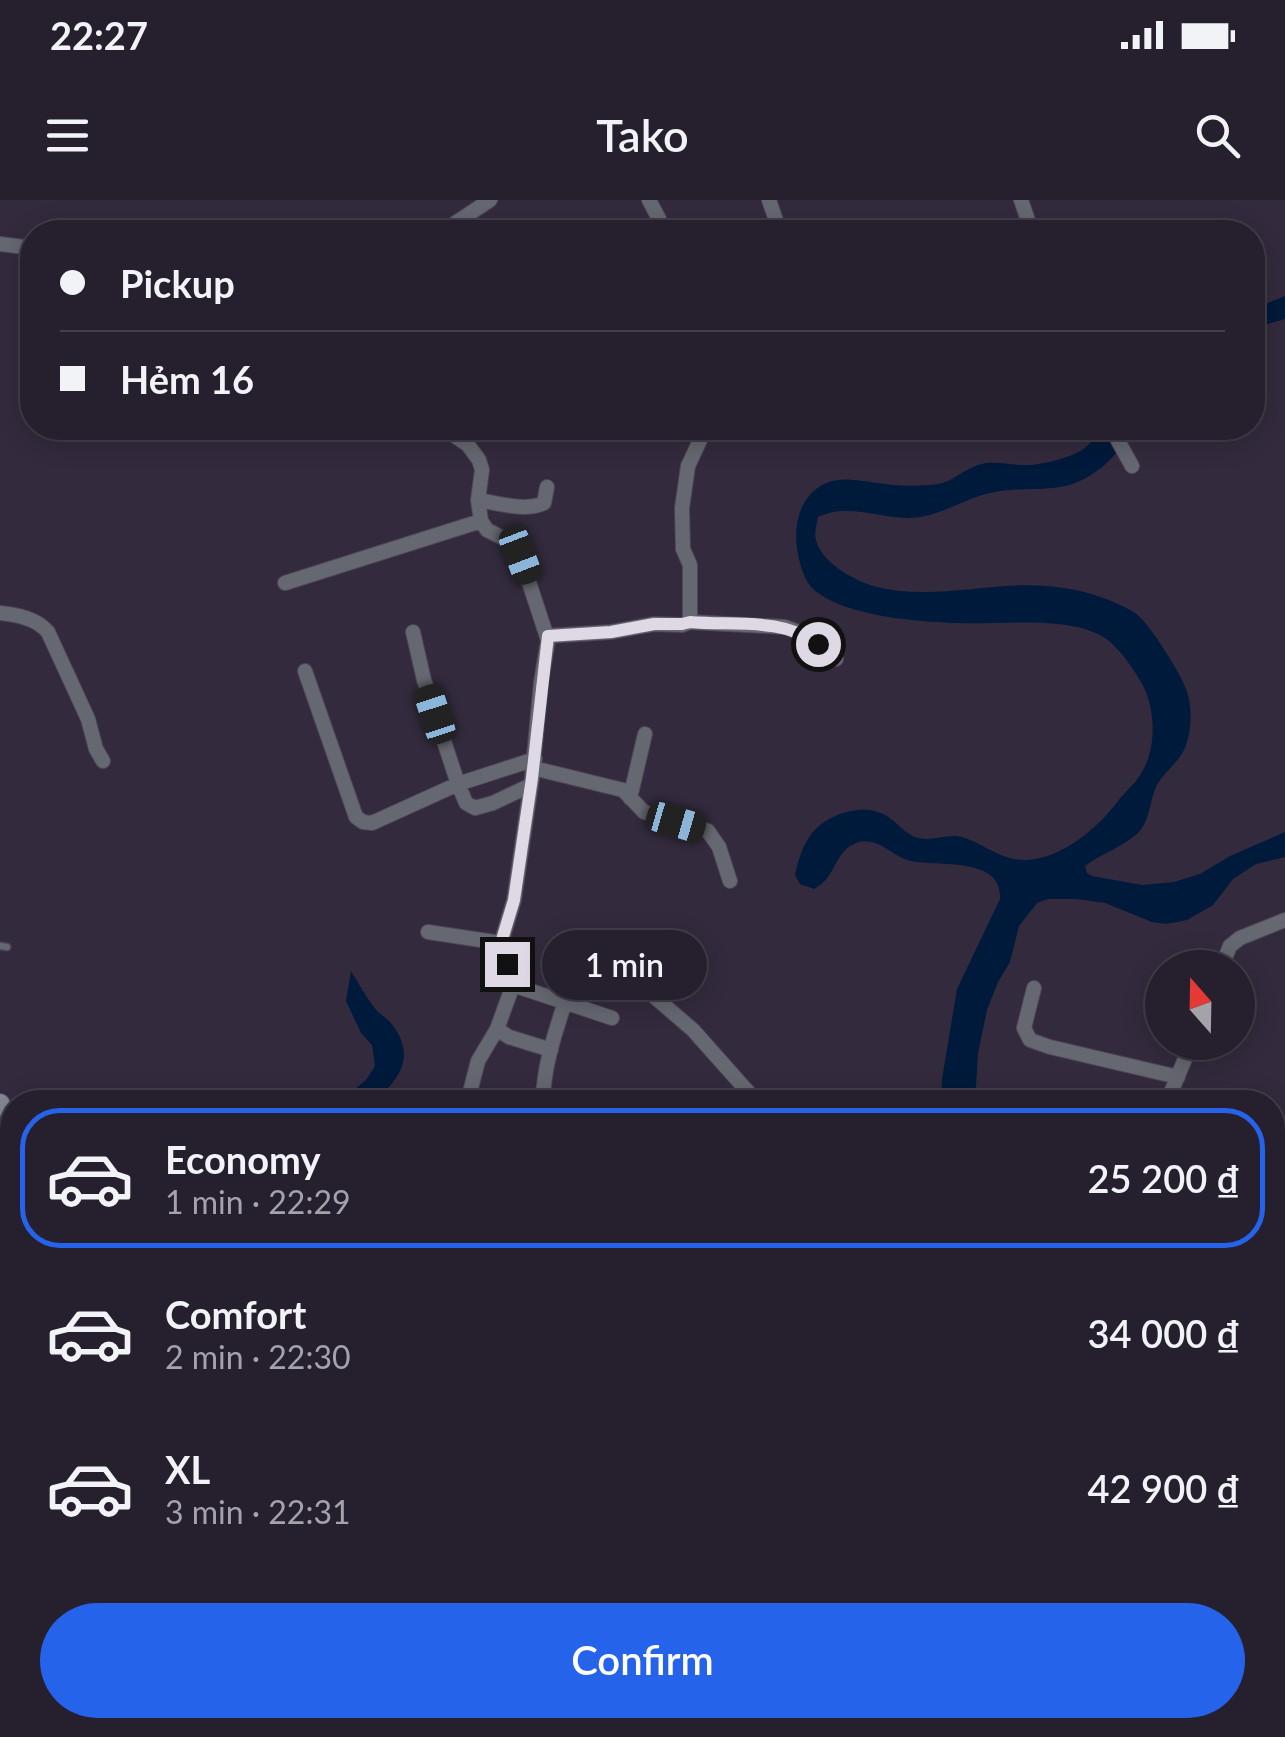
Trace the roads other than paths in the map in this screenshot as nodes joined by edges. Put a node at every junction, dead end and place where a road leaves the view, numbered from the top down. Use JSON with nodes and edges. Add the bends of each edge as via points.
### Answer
{"nodes":[{"id":1,"x":490,"y":200,"type":"edge"},
{"id":2,"x":649,"y":200,"type":"edge"},
{"id":3,"x":659,"y":219,"type":"dead end"},
{"id":4,"x":460,"y":220,"type":"edge"},
{"id":5,"x":460,"y":440,"type":"edge"},
{"id":6,"x":470,"y":440,"type":"edge"},
{"id":7,"x":700,"y":440,"type":"edge"},
{"id":8,"x":1118,"y":440,"type":"edge"},
{"id":9,"x":466,"y":444,"type":"junction"},
{"id":10,"x":1129,"y":460,"type":"dead end"},
{"id":11,"x":547,"y":487,"type":"dead end"},
{"id":12,"x":478,"y":500,"type":"junction"},
{"id":13,"x":482,"y":521,"type":"junction"},
{"id":14,"x":285,"y":583,"type":"dead end"},
{"id":15,"x":0,"y":613,"type":"edge"},
{"id":16,"x":690,"y":622,"type":"junction"},
{"id":17,"x":413,"y":632,"type":"dead end"},
{"id":18,"x":548,"y":636,"type":"junction"},
{"id":19,"x":836,"y":659,"type":"dead end"},
{"id":20,"x":305,"y":671,"type":"dead end"},
{"id":21,"x":646,"y":734,"type":"dead end"},
{"id":22,"x":103,"y":762,"type":"dead end"},
{"id":23,"x":534,"y":764,"type":"junction"},
{"id":24,"x":458,"y":784,"type":"junction"},
{"id":25,"x":532,"y":785,"type":"junction"},
{"id":26,"x":630,"y":798,"type":"junction"},
{"id":27,"x":730,"y":881,"type":"dead end"},
{"id":28,"x":1285,"y":920,"type":"edge"},
{"id":29,"x":428,"y":932,"type":"dead end"},
{"id":30,"x":501,"y":943,"type":"junction"},
{"id":31,"x":1228,"y":950,"type":"edge"},
{"id":32,"x":513,"y":984,"type":"junction"},
{"id":33,"x":1034,"y":988,"type":"dead end"},
{"id":34,"x":566,"y":1002,"type":"junction"},
{"id":35,"x":612,"y":1018,"type":"dead end"},
{"id":36,"x":497,"y":1030,"type":"junction"},
{"id":37,"x":552,"y":1050,"type":"junction"},
{"id":38,"x":1185,"y":1060,"type":"edge"},
{"id":39,"x":1178,"y":1077,"type":"junction"},
{"id":40,"x":471,"y":1090,"type":"edge"},
{"id":41,"x":543,"y":1090,"type":"edge"},
{"id":42,"x":747,"y":1090,"type":"edge"},
{"id":43,"x":1172,"y":1090,"type":"edge"}],
"edges":[{"from":1,"to":4,"type":"street"},
{"from":2,"to":3,"type":"street"},
{"from":5,"to":9,"type":"street"},
{"from":6,"to":9,"type":"lane"},
{"from":7,"to":16,"type":"street","via":[[682,508]]},
{"from":8,"to":10,"type":"street"},
{"from":9,"to":12,"type":"street","via":[[482,470]]},
{"from":11,"to":12,"type":"street","via":[[539,506]]},
{"from":12,"to":13,"type":"street"},
{"from":13,"to":14,"type":"street"},
{"from":13,"to":18,"type":"street","via":[[520,555]]},
{"from":15,"to":22,"type":"street","via":[[38,622],[48,632]]},
{"from":16,"to":18,"type":"street"},
{"from":16,"to":19,"type":"street","via":[[785,627],[806,634]]},
{"from":17,"to":24,"type":"street"},
{"from":18,"to":23,"type":"street"},
{"from":20,"to":24,"type":"street","via":[[356,817],[372,822]]},
{"from":21,"to":26,"type":"street"},
{"from":23,"to":24,"type":"street"},
{"from":23,"to":25,"type":"street"},
{"from":23,"to":26,"type":"street"},
{"from":24,"to":25,"type":"street","via":[[475,808]]},
{"from":25,"to":30,"type":"street"},
{"from":26,"to":27,"type":"street","via":[[644,812],[708,831]]},
{"from":28,"to":31,"type":"street","via":[[1240,938]]},
{"from":29,"to":30,"type":"street"},
{"from":30,"to":32,"type":"street"},
{"from":32,"to":34,"type":"street"},
{"from":32,"to":36,"type":"street"},
{"from":33,"to":39,"type":"street","via":[[1024,1028],[1030,1040]]},
{"from":34,"to":35,"type":"street"},
{"from":34,"to":37,"type":"street"},
{"from":34,"to":42,"type":"street","via":[[578,969],[650,993]]},
{"from":36,"to":37,"type":"street"},
{"from":36,"to":40,"type":"street"},
{"from":37,"to":41,"type":"street"},
{"from":38,"to":39,"type":"street"},
{"from":39,"to":43,"type":"street"}]}
